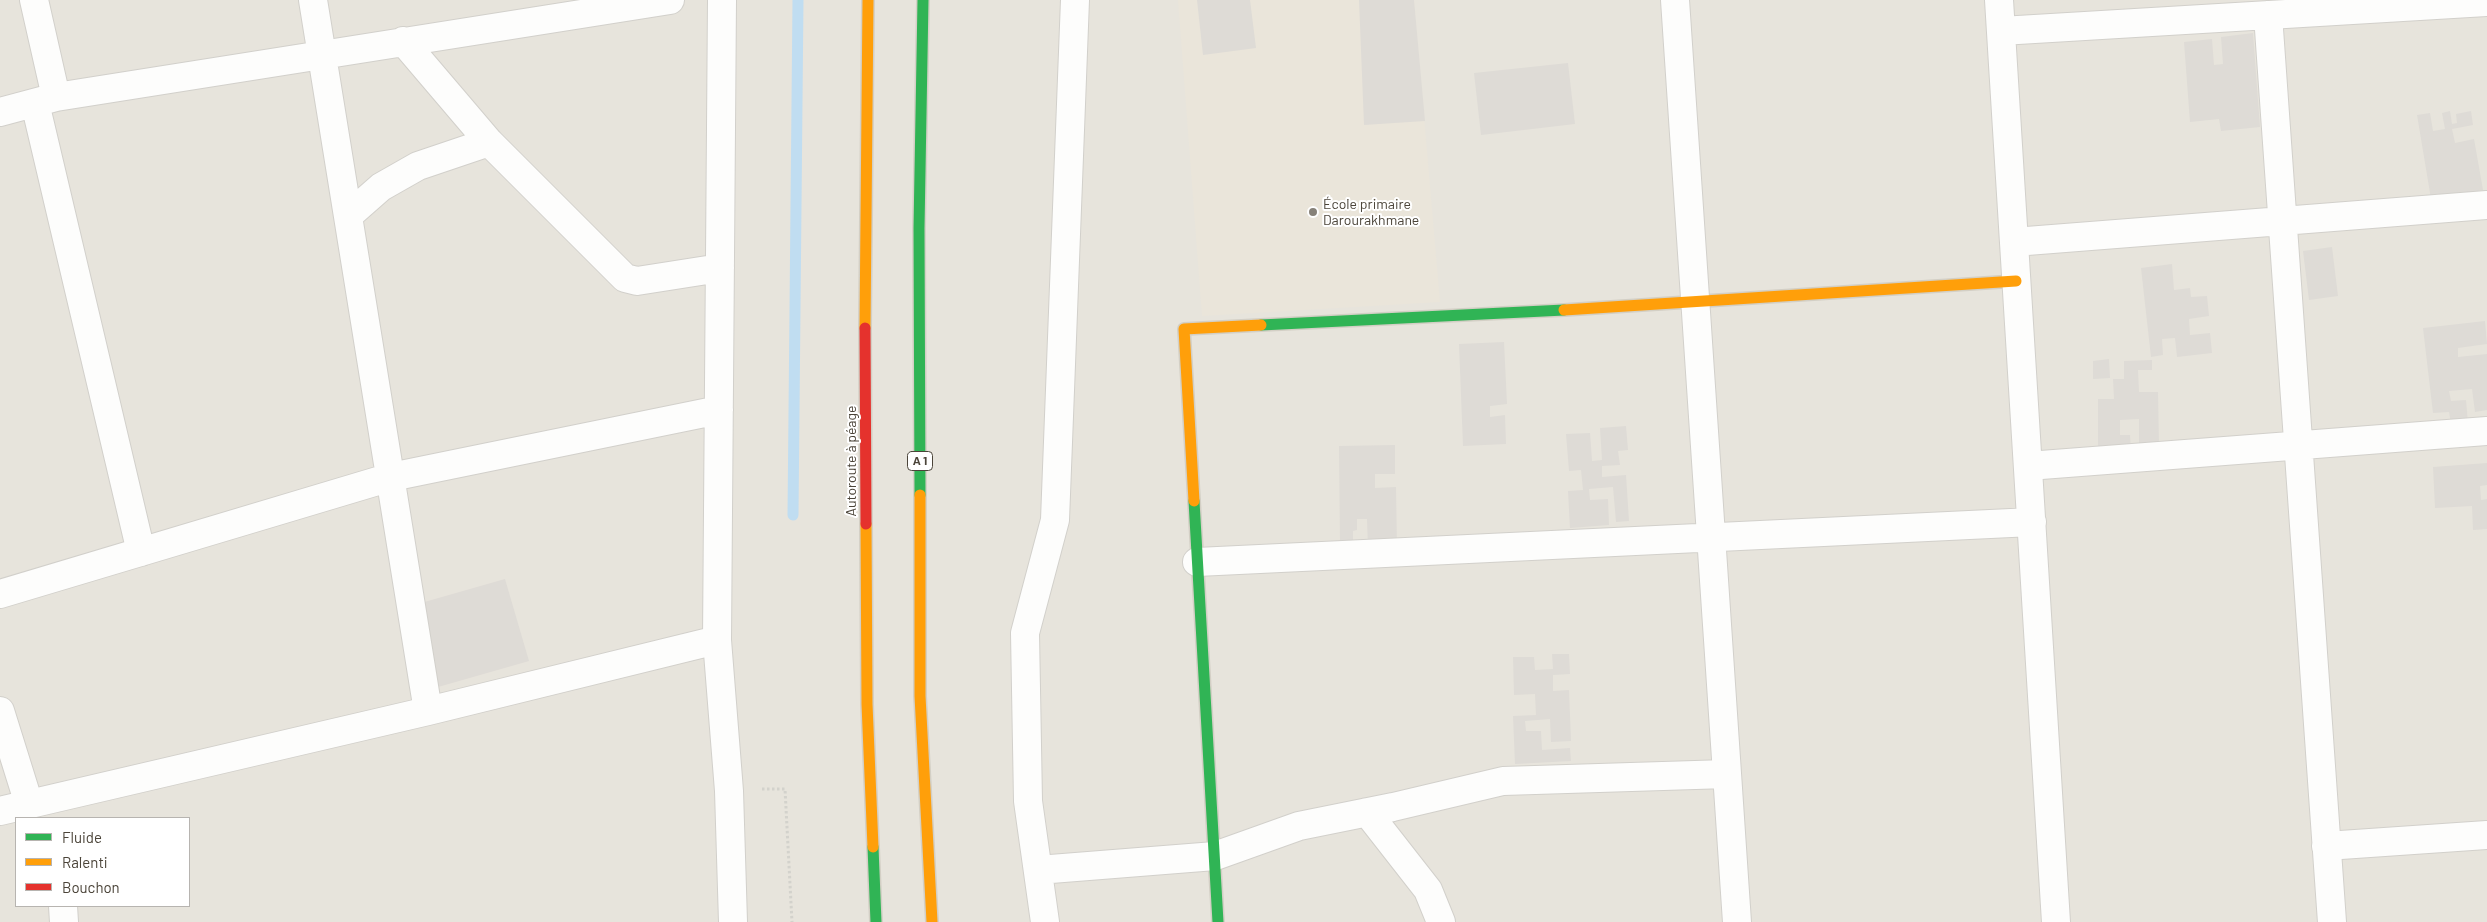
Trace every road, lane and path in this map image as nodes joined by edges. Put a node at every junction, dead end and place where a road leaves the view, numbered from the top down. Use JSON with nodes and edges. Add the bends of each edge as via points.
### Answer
{"nodes":[{"id":1,"x":34,"y":0,"type":"edge"},
{"id":2,"x":313,"y":0,"type":"edge"},
{"id":3,"x":670,"y":0,"type":"edge"},
{"id":4,"x":722,"y":0,"type":"edge"},
{"id":5,"x":868,"y":0,"type":"edge"},
{"id":6,"x":923,"y":0,"type":"edge"},
{"id":7,"x":1075,"y":0,"type":"edge"},
{"id":8,"x":1675,"y":0,"type":"edge"},
{"id":9,"x":1999,"y":0,"type":"edge"},
{"id":10,"x":2487,"y":2,"type":"edge"},
{"id":11,"x":2296,"y":7,"type":"edge"},
{"id":12,"x":2268,"y":15,"type":"junction"},
{"id":13,"x":2001,"y":31,"type":"junction"},
{"id":14,"x":403,"y":42,"type":"junction"},
{"id":15,"x":322,"y":54,"type":"junction"},
{"id":16,"x":46,"y":100,"type":"junction"},
{"id":17,"x":0,"y":112,"type":"edge"},
{"id":18,"x":489,"y":142,"type":"junction"},
{"id":19,"x":2487,"y":205,"type":"edge"},
{"id":20,"x":348,"y":216,"type":"junction"},
{"id":21,"x":2283,"y":221,"type":"junction"},
{"id":22,"x":2014,"y":242,"type":"junction"},
{"id":23,"x":720,"y":268,"type":"junction"},
{"id":24,"x":2016,"y":281,"type":"junction"},
{"id":25,"x":1696,"y":303,"type":"junction"},
{"id":26,"x":719,"y":410,"type":"junction"},
{"id":27,"x":2487,"y":431,"type":"edge"},
{"id":28,"x":2298,"y":445,"type":"junction"},
{"id":29,"x":2028,"y":466,"type":"junction"},
{"id":30,"x":390,"y":476,"type":"junction"},
{"id":31,"x":2032,"y":522,"type":"junction"},
{"id":32,"x":1711,"y":537,"type":"junction"},
{"id":33,"x":141,"y":552,"type":"junction"},
{"id":34,"x":1197,"y":562,"type":"junction"},
{"id":35,"x":0,"y":594,"type":"edge"},
{"id":36,"x":717,"y":640,"type":"junction"},
{"id":37,"x":0,"y":711,"type":"edge"},
{"id":38,"x":428,"y":711,"type":"junction"},
{"id":39,"x":1727,"y":774,"type":"junction"},
{"id":40,"x":729,"y":791,"type":"junction"},
{"id":41,"x":29,"y":804,"type":"junction"},
{"id":42,"x":57,"y":808,"type":"edge"},
{"id":43,"x":0,"y":811,"type":"edge"},
{"id":44,"x":1367,"y":812,"type":"junction"},
{"id":45,"x":2487,"y":835,"type":"edge"},
{"id":46,"x":2326,"y":846,"type":"junction"},
{"id":47,"x":1214,"y":856,"type":"junction"},
{"id":48,"x":1038,"y":870,"type":"junction"},
{"id":49,"x":63,"y":907,"type":"edge"},
{"id":50,"x":64,"y":922,"type":"edge"},
{"id":51,"x":733,"y":922,"type":"edge"},
{"id":52,"x":792,"y":922,"type":"edge"},
{"id":53,"x":876,"y":922,"type":"edge"},
{"id":54,"x":932,"y":922,"type":"edge"},
{"id":55,"x":1045,"y":922,"type":"edge"},
{"id":56,"x":1218,"y":922,"type":"edge"},
{"id":57,"x":1440,"y":922,"type":"edge"},
{"id":58,"x":1737,"y":922,"type":"edge"},
{"id":59,"x":2056,"y":922,"type":"edge"},
{"id":60,"x":2332,"y":922,"type":"edge"}],
"edges":[{"from":1,"to":16,"type":"street"},
{"from":2,"to":15,"type":"street"},
{"from":3,"to":14,"type":"street"},
{"from":4,"to":23,"type":"street"},
{"from":5,"to":53,"type":"main road","name":"Autoroute à péage","via":[[865,222],[867,704]]},
{"from":6,"to":54,"type":"main road","number":"A 1","via":[[919,228],[920,686]]},
{"from":7,"to":48,"type":"street","via":[[1055,520],[1025,633],[1028,800]]},
{"from":8,"to":25,"type":"street"},
{"from":9,"to":13,"type":"street"},
{"from":10,"to":11,"type":"street"},
{"from":11,"to":12,"type":"street"},
{"from":12,"to":13,"type":"street"},
{"from":12,"to":21,"type":"street"},
{"from":13,"to":22,"type":"street"},
{"from":14,"to":15,"type":"street"},
{"from":14,"to":18,"type":"street"},
{"from":15,"to":16,"type":"street"},
{"from":15,"to":20,"type":"street"},
{"from":16,"to":17,"type":"street"},
{"from":16,"to":33,"type":"street"},
{"from":18,"to":20,"type":"street","via":[[418,166],[381,187]]},
{"from":18,"to":23,"type":"street","via":[[625,278],[636,281]]},
{"from":19,"to":21,"type":"street"},
{"from":20,"to":30,"type":"street"},
{"from":21,"to":22,"type":"street"},
{"from":21,"to":28,"type":"street"},
{"from":22,"to":24,"type":"street"},
{"from":23,"to":26,"type":"street"},
{"from":24,"to":25,"type":"main road"},
{"from":24,"to":29,"type":"street"},
{"from":25,"to":32,"type":"street"},
{"from":25,"to":34,"type":"main road","via":[[1184,329]]},
{"from":26,"to":30,"type":"street"},
{"from":26,"to":36,"type":"street"},
{"from":27,"to":28,"type":"street"},
{"from":28,"to":29,"type":"street"},
{"from":28,"to":46,"type":"street"},
{"from":29,"to":31,"type":"street"},
{"from":30,"to":33,"type":"street"},
{"from":30,"to":38,"type":"street"},
{"from":31,"to":32,"type":"street"},
{"from":31,"to":59,"type":"street"},
{"from":32,"to":34,"type":"street"},
{"from":32,"to":39,"type":"street"},
{"from":33,"to":35,"type":"street"},
{"from":34,"to":47,"type":"main road"},
{"from":36,"to":38,"type":"street"},
{"from":36,"to":40,"type":"street"},
{"from":37,"to":41,"type":"street"},
{"from":38,"to":42,"type":"street"},
{"from":39,"to":44,"type":"street","via":[[1503,781]]},
{"from":39,"to":58,"type":"street"},
{"from":40,"to":51,"type":"street"},
{"from":40,"to":52,"type":"path","via":[[785,789]]},
{"from":41,"to":42,"type":"street"},
{"from":41,"to":43,"type":"street"},
{"from":44,"to":47,"type":"street","via":[[1299,826]]},
{"from":44,"to":57,"type":"street","via":[[1428,890]]},
{"from":45,"to":46,"type":"street"},
{"from":46,"to":60,"type":"street"},
{"from":47,"to":48,"type":"street"},
{"from":47,"to":56,"type":"main road"},
{"from":48,"to":55,"type":"street"},
{"from":49,"to":50,"type":"street"}]}
